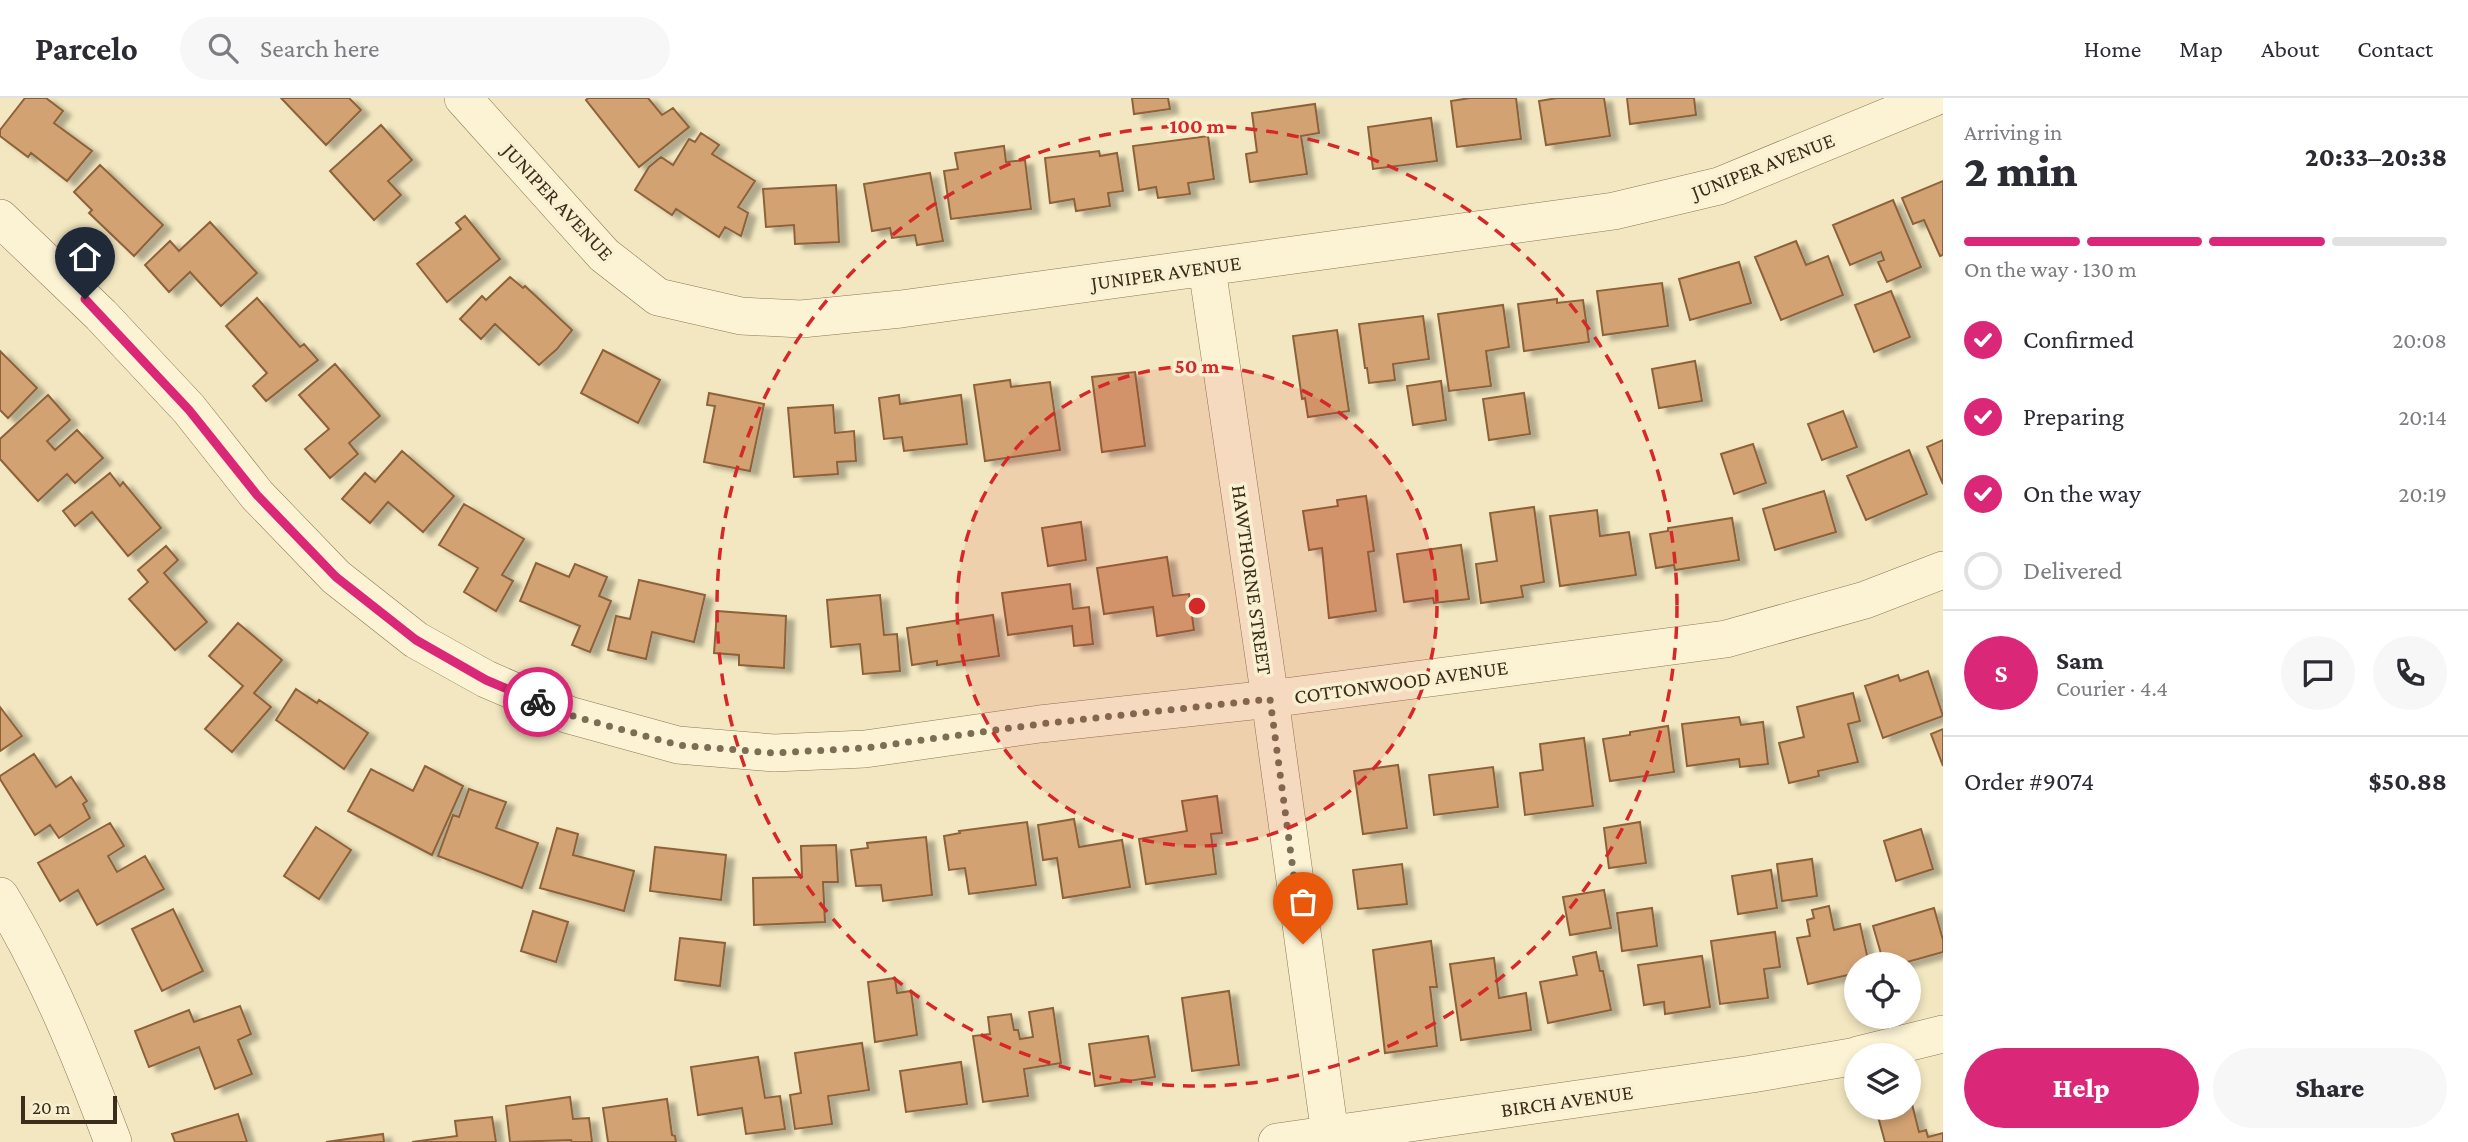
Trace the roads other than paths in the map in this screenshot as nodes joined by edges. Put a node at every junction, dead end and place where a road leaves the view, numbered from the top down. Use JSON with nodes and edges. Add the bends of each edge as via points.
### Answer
{"nodes":[{"id":1,"x":463,"y":98,"type":"edge"},
{"id":2,"x":1933,"y":98,"type":"edge"},
{"id":3,"x":0,"y":218,"type":"edge"},
{"id":4,"x":1207,"y":268,"type":"junction"},
{"id":5,"x":1943,"y":570,"type":"edge"},
{"id":6,"x":1270,"y":699,"type":"junction"},
{"id":7,"x":0,"y":896,"type":"edge"},
{"id":8,"x":1943,"y":1034,"type":"edge"},
{"id":9,"x":1907,"y":1043,"type":"edge"},
{"id":10,"x":1844,"y":1058,"type":"edge"},
{"id":11,"x":1330,"y":1138,"type":"edge"},
{"id":12,"x":113,"y":1142,"type":"edge"},
{"id":13,"x":1276,"y":1142,"type":"edge"}],
"edges":[{"from":1,"to":4,"type":"street","name":"JUNIPER AVENUE","via":[[604,255],[658,297],[682,303],[741,316],[801,319]]},
{"from":2,"to":4,"type":"street","name":"JUNIPER AVENUE","via":[[1719,186],[1671,199]]},
{"from":3,"to":6,"type":"street","name":"COTTONWOOD AVENUE","via":[[110,324],[189,410],[257,495],[336,577],[416,640],[486,680],[569,715],[678,745],[774,753],[865,748]]},
{"from":4,"to":6,"type":"street","name":"HAWTHORNE STREET"},
{"from":5,"to":6,"type":"street","name":"COTTONWOOD AVENUE","via":[[1865,600],[1726,639]]},
{"from":6,"to":11,"type":"street","name":"HAWTHORNE STREET"},
{"from":7,"to":12,"type":"street","via":[[75,1043]]},
{"from":8,"to":9,"type":"street","name":"BIRCH AVENUE"},
{"from":10,"to":11,"type":"street","name":"BIRCH AVENUE"},
{"from":11,"to":13,"type":"street","name":"BIRCH AVENUE"}]}
